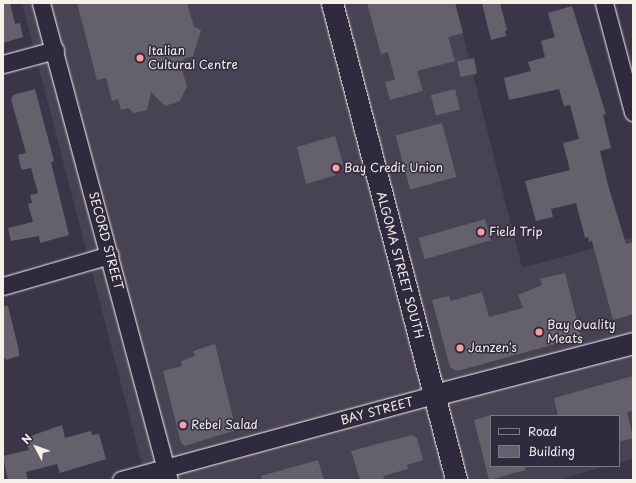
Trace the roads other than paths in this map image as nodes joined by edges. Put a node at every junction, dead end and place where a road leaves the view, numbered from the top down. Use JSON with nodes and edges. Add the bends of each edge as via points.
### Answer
{"nodes":[{"id":1,"x":41,"y":3,"type":"edge"},
{"id":2,"x":332,"y":3,"type":"edge"},
{"id":3,"x":604,"y":3,"type":"edge"},
{"id":4,"x":55,"y":50,"type":"junction"},
{"id":5,"x":3,"y":64,"type":"edge"},
{"id":6,"x":633,"y":112,"type":"edge"},
{"id":7,"x":110,"y":255,"type":"junction"},
{"id":8,"x":3,"y":286,"type":"edge"},
{"id":9,"x":633,"y":343,"type":"edge"},
{"id":10,"x":434,"y":395,"type":"junction"},
{"id":11,"x":167,"y":474,"type":"edge"},
{"id":12,"x":121,"y":480,"type":"edge"},
{"id":13,"x":456,"y":480,"type":"edge"}],
"edges":[{"from":1,"to":4,"type":"street","name":"SECORD STREET"},
{"from":2,"to":10,"type":"street","name":"ALGOMA STREET SOUTH"},
{"from":3,"to":6,"type":"street"},
{"from":4,"to":5,"type":"street"},
{"from":4,"to":7,"type":"street","name":"SECORD STREET"},
{"from":7,"to":8,"type":"street"},
{"from":7,"to":11,"type":"street","name":"SECORD STREET"},
{"from":9,"to":10,"type":"street","name":"BAY STREET"},
{"from":10,"to":11,"type":"street","name":"BAY STREET"},
{"from":10,"to":13,"type":"street","name":"ALGOMA STREET SOUTH"},
{"from":11,"to":12,"type":"street","name":"BAY STREET"}]}
